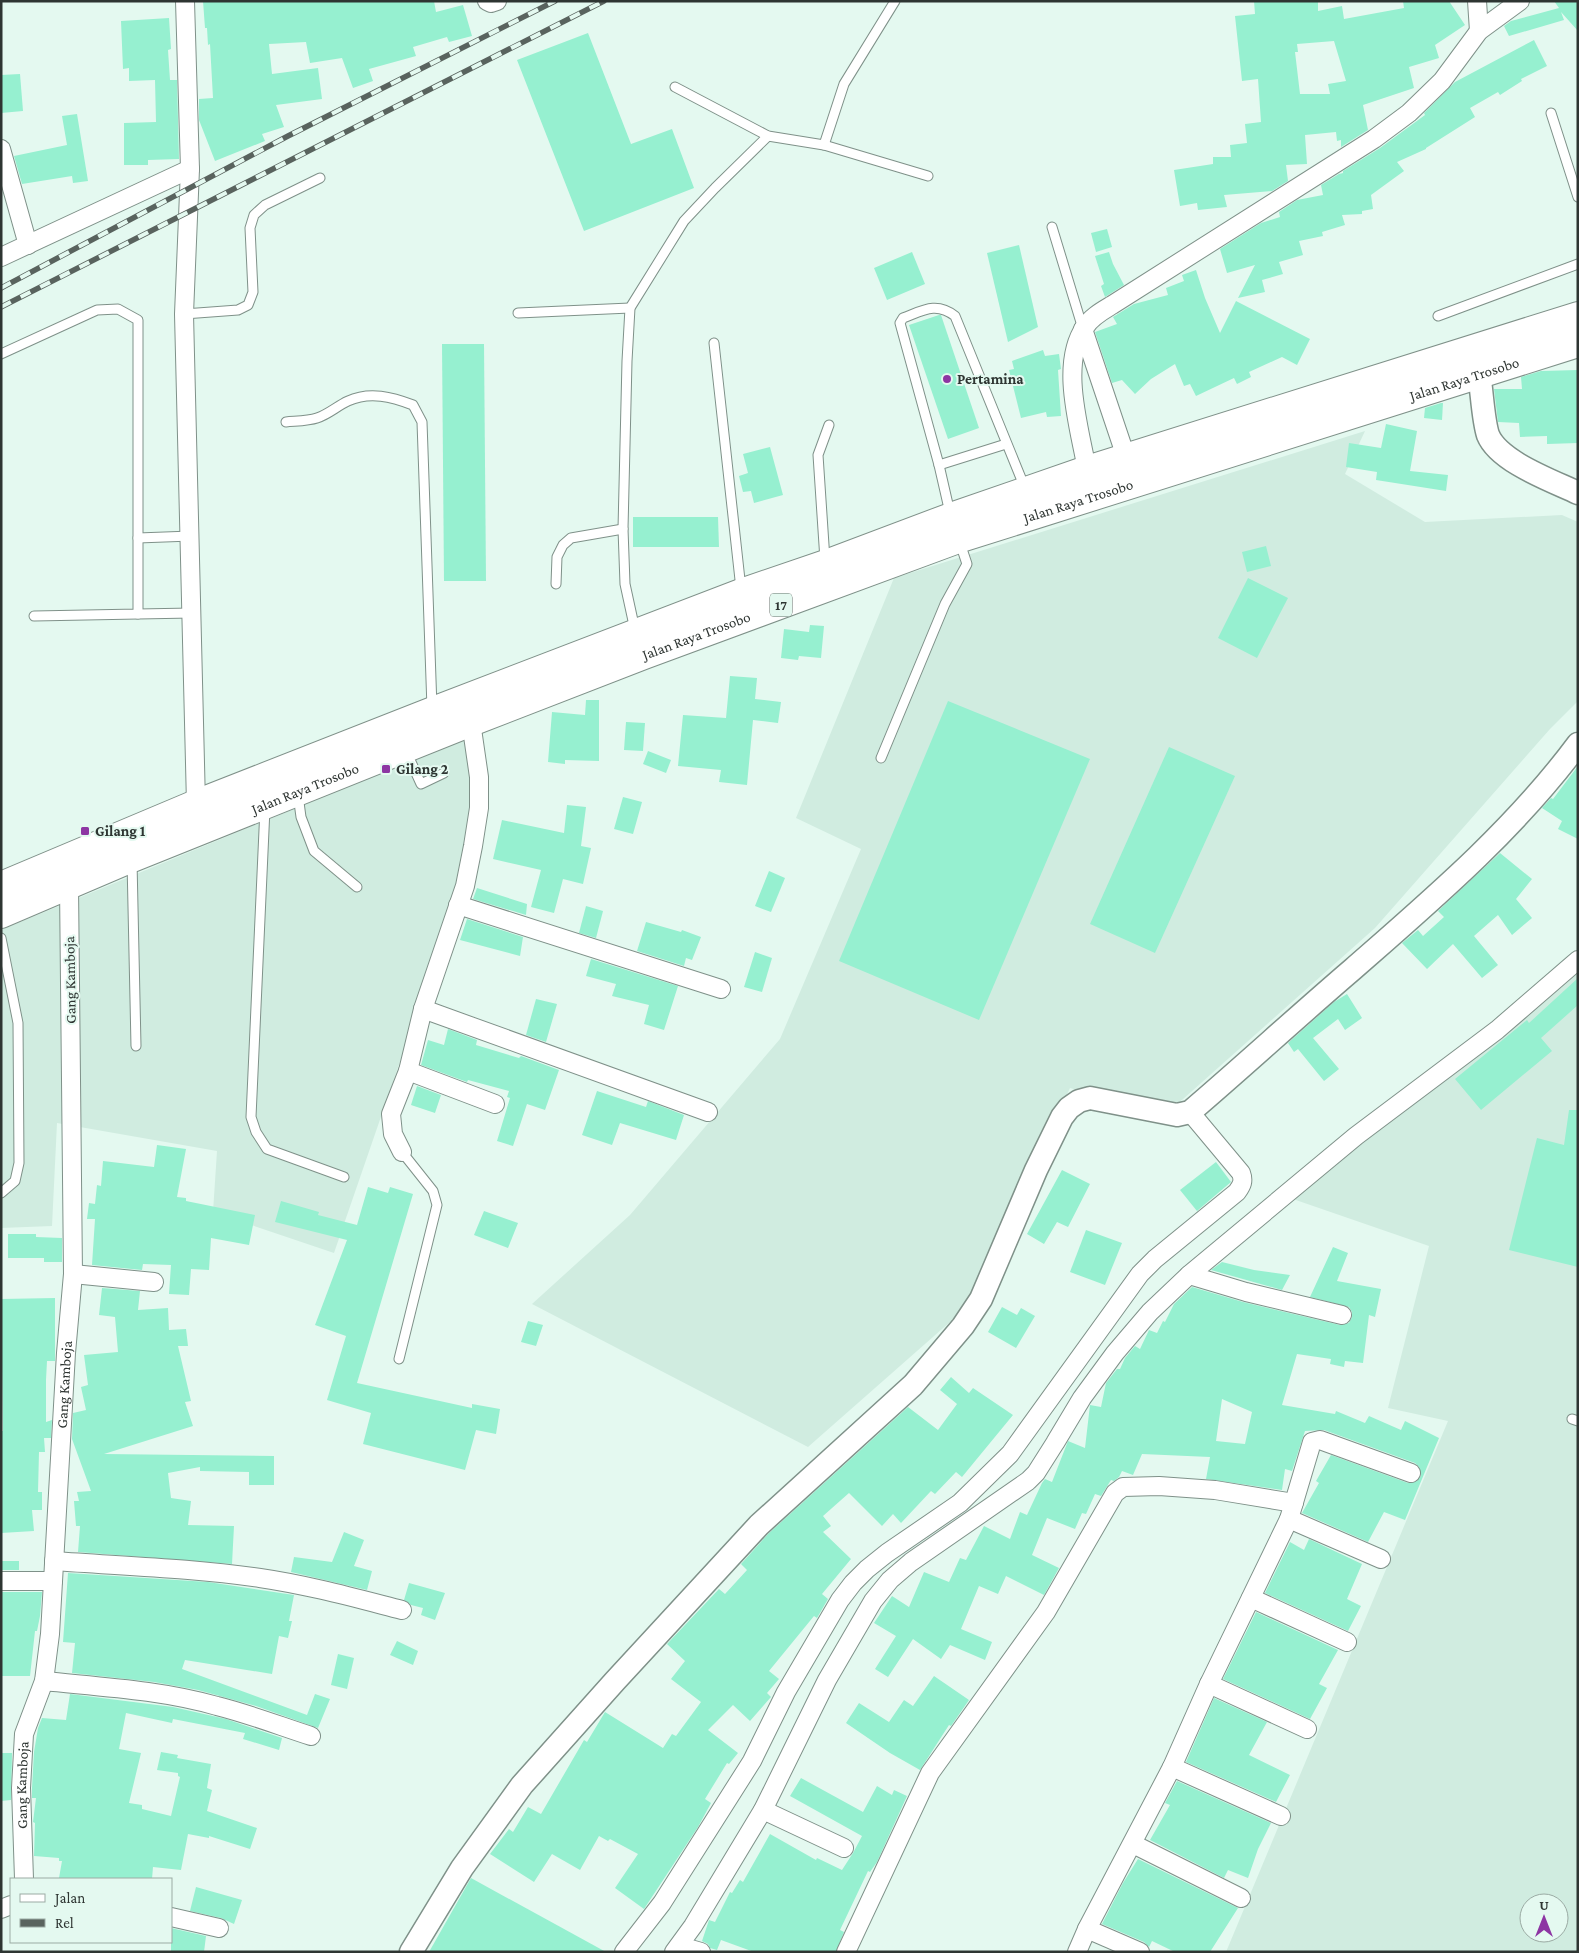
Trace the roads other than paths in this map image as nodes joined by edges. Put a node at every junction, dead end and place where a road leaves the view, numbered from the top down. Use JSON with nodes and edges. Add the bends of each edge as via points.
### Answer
{"nodes":[{"id":1,"x":185,"y":1,"type":"edge"},
{"id":2,"x":487,"y":1,"type":"edge"},
{"id":3,"x":497,"y":1,"type":"edge"},
{"id":4,"x":895,"y":1,"type":"edge"},
{"id":5,"x":1477,"y":1,"type":"edge"},
{"id":6,"x":1520,"y":1,"type":"edge"},
{"id":7,"x":1479,"y":31,"type":"junction"},
{"id":8,"x":675,"y":87,"type":"dead end"},
{"id":9,"x":1551,"y":113,"type":"dead end"},
{"id":10,"x":768,"y":136,"type":"junction"},
{"id":11,"x":824,"y":145,"type":"junction"},
{"id":12,"x":1,"y":149,"type":"edge"},
{"id":13,"x":190,"y":169,"type":"junction"},
{"id":14,"x":928,"y":176,"type":"dead end"},
{"id":15,"x":320,"y":178,"type":"dead end"},
{"id":16,"x":1578,"y":197,"type":"edge"},
{"id":17,"x":1052,"y":227,"type":"dead end"},
{"id":18,"x":28,"y":244,"type":"junction"},
{"id":19,"x":1,"y":257,"type":"edge"},
{"id":20,"x":1578,"y":264,"type":"edge"},
{"id":21,"x":630,"y":308,"type":"junction"},
{"id":22,"x":518,"y":313,"type":"dead end"},
{"id":23,"x":184,"y":314,"type":"junction"},
{"id":24,"x":1438,"y":316,"type":"dead end"},
{"id":25,"x":1578,"y":316,"type":"edge"},
{"id":26,"x":1083,"y":329,"type":"junction"},
{"id":27,"x":714,"y":343,"type":"dead end"},
{"id":28,"x":1578,"y":343,"type":"edge"},
{"id":29,"x":1,"y":354,"type":"edge"},
{"id":30,"x":1479,"y":374,"type":"junction"},
{"id":31,"x":286,"y":422,"type":"dead end"},
{"id":32,"x":829,"y":425,"type":"dead end"},
{"id":33,"x":1006,"y":444,"type":"junction"},
{"id":34,"x":1126,"y":458,"type":"junction"},
{"id":35,"x":939,"y":465,"type":"junction"},
{"id":36,"x":1087,"y":470,"type":"junction"},
{"id":37,"x":1026,"y":491,"type":"junction"},
{"id":38,"x":1578,"y":493,"type":"edge"},
{"id":39,"x":955,"y":528,"type":"junction"},
{"id":40,"x":623,"y":529,"type":"junction"},
{"id":41,"x":191,"y":536,"type":"junction"},
{"id":42,"x":138,"y":538,"type":"junction"},
{"id":43,"x":826,"y":564,"type":"junction"},
{"id":44,"x":556,"y":584,"type":"dead end"},
{"id":45,"x":741,"y":593,"type":"junction"},
{"id":46,"x":192,"y":613,"type":"junction"},
{"id":47,"x":138,"y":614,"type":"junction"},
{"id":48,"x":34,"y":616,"type":"dead end"},
{"id":49,"x":636,"y":633,"type":"junction"},
{"id":50,"x":433,"y":711,"type":"junction"},
{"id":51,"x":471,"y":722,"type":"junction"},
{"id":52,"x":1578,"y":744,"type":"edge"},
{"id":53,"x":404,"y":748,"type":"junction"},
{"id":54,"x":881,"y":758,"type":"dead end"},
{"id":55,"x":444,"y":773,"type":"dead end"},
{"id":56,"x":297,"y":792,"type":"junction"},
{"id":57,"x":196,"y":804,"type":"junction"},
{"id":58,"x":265,"y":804,"type":"junction"},
{"id":59,"x":132,"y":858,"type":"junction"},
{"id":60,"x":1,"y":886,"type":"edge"},
{"id":61,"x":68,"y":886,"type":"junction"},
{"id":62,"x":357,"y":888,"type":"dead end"},
{"id":63,"x":458,"y":905,"type":"junction"},
{"id":64,"x":1,"y":914,"type":"edge"},
{"id":65,"x":1,"y":938,"type":"edge"},
{"id":66,"x":1578,"y":960,"type":"edge"},
{"id":67,"x":721,"y":989,"type":"dead end"},
{"id":68,"x":423,"y":1009,"type":"junction"},
{"id":69,"x":136,"y":1046,"type":"dead end"},
{"id":70,"x":408,"y":1071,"type":"junction"},
{"id":71,"x":495,"y":1104,"type":"dead end"},
{"id":72,"x":708,"y":1112,"type":"dead end"},
{"id":73,"x":1190,"y":1112,"type":"junction"},
{"id":74,"x":402,"y":1152,"type":"joint"},
{"id":75,"x":344,"y":1177,"type":"dead end"},
{"id":76,"x":1,"y":1193,"type":"edge"},
{"id":77,"x":74,"y":1274,"type":"junction"},
{"id":78,"x":1189,"y":1275,"type":"junction"},
{"id":79,"x":154,"y":1282,"type":"dead end"},
{"id":80,"x":1342,"y":1315,"type":"dead end"},
{"id":81,"x":399,"y":1359,"type":"dead end"},
{"id":82,"x":1411,"y":1474,"type":"dead end"},
{"id":83,"x":1292,"y":1511,"type":"junction"},
{"id":84,"x":1381,"y":1559,"type":"dead end"},
{"id":85,"x":54,"y":1561,"type":"junction"},
{"id":86,"x":1,"y":1581,"type":"edge"},
{"id":87,"x":53,"y":1581,"type":"junction"},
{"id":88,"x":1251,"y":1598,"type":"junction"},
{"id":89,"x":402,"y":1610,"type":"dead end"},
{"id":90,"x":1347,"y":1642,"type":"dead end"},
{"id":91,"x":44,"y":1681,"type":"junction"},
{"id":92,"x":1209,"y":1684,"type":"junction"},
{"id":93,"x":1307,"y":1729,"type":"dead end"},
{"id":94,"x":311,"y":1736,"type":"dead end"},
{"id":95,"x":1172,"y":1767,"type":"junction"},
{"id":96,"x":763,"y":1810,"type":"junction"},
{"id":97,"x":1281,"y":1816,"type":"dead end"},
{"id":98,"x":1133,"y":1844,"type":"junction"},
{"id":99,"x":844,"y":1848,"type":"dead end"},
{"id":100,"x":24,"y":1878,"type":"edge"},
{"id":101,"x":1241,"y":1898,"type":"dead end"},
{"id":102,"x":172,"y":1917,"type":"edge"},
{"id":103,"x":219,"y":1928,"type":"dead end"},
{"id":104,"x":1087,"y":1929,"type":"junction"},
{"id":105,"x":677,"y":1949,"type":"edge"},
{"id":106,"x":410,"y":1952,"type":"edge"},
{"id":107,"x":624,"y":1952,"type":"edge"},
{"id":108,"x":701,"y":1952,"type":"edge"},
{"id":109,"x":846,"y":1952,"type":"edge"},
{"id":110,"x":1077,"y":1952,"type":"edge"},
{"id":111,"x":1140,"y":1952,"type":"edge"}],
"edges":[{"from":1,"to":13,"type":"street"},
{"from":2,"to":3,"type":"street"},
{"from":4,"to":11,"type":"lane","via":[[844,84]]},
{"from":5,"to":7,"type":"street"},
{"from":6,"to":7,"type":"street"},
{"from":7,"to":26,"type":"street","via":[[1442,81],[1410,113],[1112,305]]},
{"from":8,"to":10,"type":"lane"},
{"from":9,"to":16,"type":"lane"},
{"from":10,"to":11,"type":"lane"},
{"from":10,"to":21,"type":"lane","via":[[684,221]]},
{"from":11,"to":14,"type":"lane"},
{"from":12,"to":18,"type":"street"},
{"from":13,"to":18,"type":"street"},
{"from":13,"to":23,"type":"street"},
{"from":15,"to":23,"type":"lane","via":[[265,205],[254,215],[250,228],[253,292],[248,305],[238,310]]},
{"from":17,"to":26,"type":"lane"},
{"from":18,"to":19,"type":"street"},
{"from":20,"to":24,"type":"lane"},
{"from":21,"to":22,"type":"lane"},
{"from":21,"to":40,"type":"lane"},
{"from":23,"to":41,"type":"street"},
{"from":25,"to":34,"type":"highway","name":"Jalan Raya Trosobo","number":"17"},
{"from":26,"to":34,"type":"street"},
{"from":26,"to":36,"type":"street","via":[[1073,369],[1074,401]]},
{"from":27,"to":45,"type":"lane"},
{"from":28,"to":30,"type":"highway","name":"Jalan Raya Trosobo","number":"17"},
{"from":29,"to":42,"type":"lane","via":[[97,310],[118,309],[138,320]]},
{"from":30,"to":38,"type":"street","via":[[1488,435],[1496,448],[1510,460]]},
{"from":30,"to":39,"type":"highway","name":"Jalan Raya Trosobo","number":"17"},
{"from":31,"to":50,"type":"lane","via":[[316,418],[348,401],[368,395],[393,397],[413,405],[422,422]]},
{"from":32,"to":43,"type":"lane","via":[[818,455]]},
{"from":33,"to":35,"type":"lane"},
{"from":33,"to":35,"type":"lane","via":[[954,316],[949,311],[933,307],[903,318],[900,324]]},
{"from":33,"to":37,"type":"lane"},
{"from":34,"to":36,"type":"highway","name":"Jalan Raya Trosobo","number":"17"},
{"from":35,"to":39,"type":"lane"},
{"from":36,"to":37,"type":"highway","name":"Jalan Raya Trosobo","number":"17"},
{"from":37,"to":39,"type":"highway","name":"Jalan Raya Trosobo","number":"17"},
{"from":39,"to":43,"type":"highway","name":"Jalan Raya Trosobo","number":"17"},
{"from":39,"to":51,"type":"highway","name":"Jalan Raya Trosobo","number":"17"},
{"from":39,"to":54,"type":"lane","via":[[967,564],[945,604]]},
{"from":40,"to":44,"type":"lane","via":[[571,538],[557,556]]},
{"from":40,"to":49,"type":"lane","via":[[625,584]]},
{"from":41,"to":42,"type":"lane"},
{"from":41,"to":46,"type":"street"},
{"from":42,"to":47,"type":"lane"},
{"from":43,"to":45,"type":"highway","name":"Jalan Raya Trosobo","number":"17"},
{"from":45,"to":49,"type":"highway","name":"Jalan Raya Trosobo","number":"17"},
{"from":46,"to":47,"type":"lane"},
{"from":46,"to":57,"type":"street"},
{"from":47,"to":48,"type":"lane"},
{"from":49,"to":50,"type":"highway","name":"Jalan Raya Trosobo","number":"17"},
{"from":50,"to":57,"type":"highway","name":"Jalan Raya Trosobo","number":"17"},
{"from":51,"to":53,"type":"highway","name":"Jalan Raya Trosobo","number":"17"},
{"from":51,"to":63,"type":"street","via":[[479,777],[479,808],[465,886]]},
{"from":52,"to":73,"type":"street","via":[[1504,831],[1429,902]]},
{"from":53,"to":55,"type":"lane","via":[[422,784]]},
{"from":53,"to":56,"type":"highway","name":"Jalan Raya Trosobo","number":"17"},
{"from":56,"to":58,"type":"highway","name":"Jalan Raya Trosobo","number":"17"},
{"from":56,"to":62,"type":"lane","via":[[301,817],[314,851]]},
{"from":57,"to":60,"type":"highway","name":"Jalan Raya Trosobo"},
{"from":58,"to":59,"type":"highway","name":"Jalan Raya Trosobo","number":"17"},
{"from":58,"to":75,"type":"lane","via":[[252,1117],[256,1132],[267,1149]]},
{"from":59,"to":61,"type":"highway","name":"Jalan Raya Trosobo","number":"17"},
{"from":59,"to":69,"type":"lane"},
{"from":61,"to":64,"type":"highway","name":"Jalan Raya Trosobo","number":"17"},
{"from":61,"to":77,"type":"street","name":"Gang Kamboja"},
{"from":63,"to":67,"type":"street"},
{"from":63,"to":68,"type":"street"},
{"from":65,"to":76,"type":"lane","via":[[18,1023],[19,1163],[15,1181]]},
{"from":66,"to":78,"type":"street","via":[[1497,1030],[1356,1136]]},
{"from":68,"to":70,"type":"street"},
{"from":68,"to":72,"type":"street"},
{"from":70,"to":71,"type":"street"},
{"from":70,"to":74,"type":"street","via":[[391,1114],[393,1134]]},
{"from":73,"to":106,"type":"street","via":[[1177,1115],[1090,1098],[1069,1108],[1036,1170],[981,1299],[963,1326],[912,1385],[759,1526],[595,1703],[522,1786],[462,1868]]},
{"from":73,"to":107,"type":"street","via":[[1241,1173],[1243,1185],[1140,1274],[1010,1454],[960,1502],[886,1553],[853,1583],[786,1692],[752,1761],[662,1903]]},
{"from":74,"to":81,"type":"lane","via":[[433,1192],[437,1205]]},
{"from":77,"to":79,"type":"street"},
{"from":77,"to":85,"type":"street","name":"Gang Kamboja"},
{"from":78,"to":80,"type":"street"},
{"from":78,"to":96,"type":"street","via":[[1150,1312],[1115,1353],[1028,1481],[911,1562],[873,1601],[827,1680]]},
{"from":82,"to":83,"type":"street","via":[[1316,1440],[1312,1442]]},
{"from":83,"to":84,"type":"street"},
{"from":83,"to":88,"type":"street"},
{"from":83,"to":109,"type":"street","via":[[1215,1490],[1123,1487],[1115,1493],[1046,1612],[930,1773]]},
{"from":85,"to":87,"type":"street","name":"Gang Kamboja"},
{"from":85,"to":89,"type":"street","via":[[261,1578]]},
{"from":86,"to":87,"type":"street"},
{"from":87,"to":91,"type":"street","name":"Gang Kamboja"},
{"from":88,"to":90,"type":"street"},
{"from":88,"to":92,"type":"street"},
{"from":91,"to":94,"type":"street","via":[[187,1699]]},
{"from":91,"to":100,"type":"street","name":"Gang Kamboja","via":[[24,1734],[21,1788]]},
{"from":92,"to":93,"type":"street"},
{"from":92,"to":95,"type":"street"},
{"from":95,"to":97,"type":"street"},
{"from":95,"to":98,"type":"street"},
{"from":96,"to":99,"type":"street"},
{"from":96,"to":105,"type":"street"},
{"from":98,"to":101,"type":"street"},
{"from":98,"to":104,"type":"street"},
{"from":102,"to":103,"type":"street"},
{"from":104,"to":110,"type":"street"},
{"from":104,"to":111,"type":"street"},
{"from":105,"to":108,"type":"street"}]}
